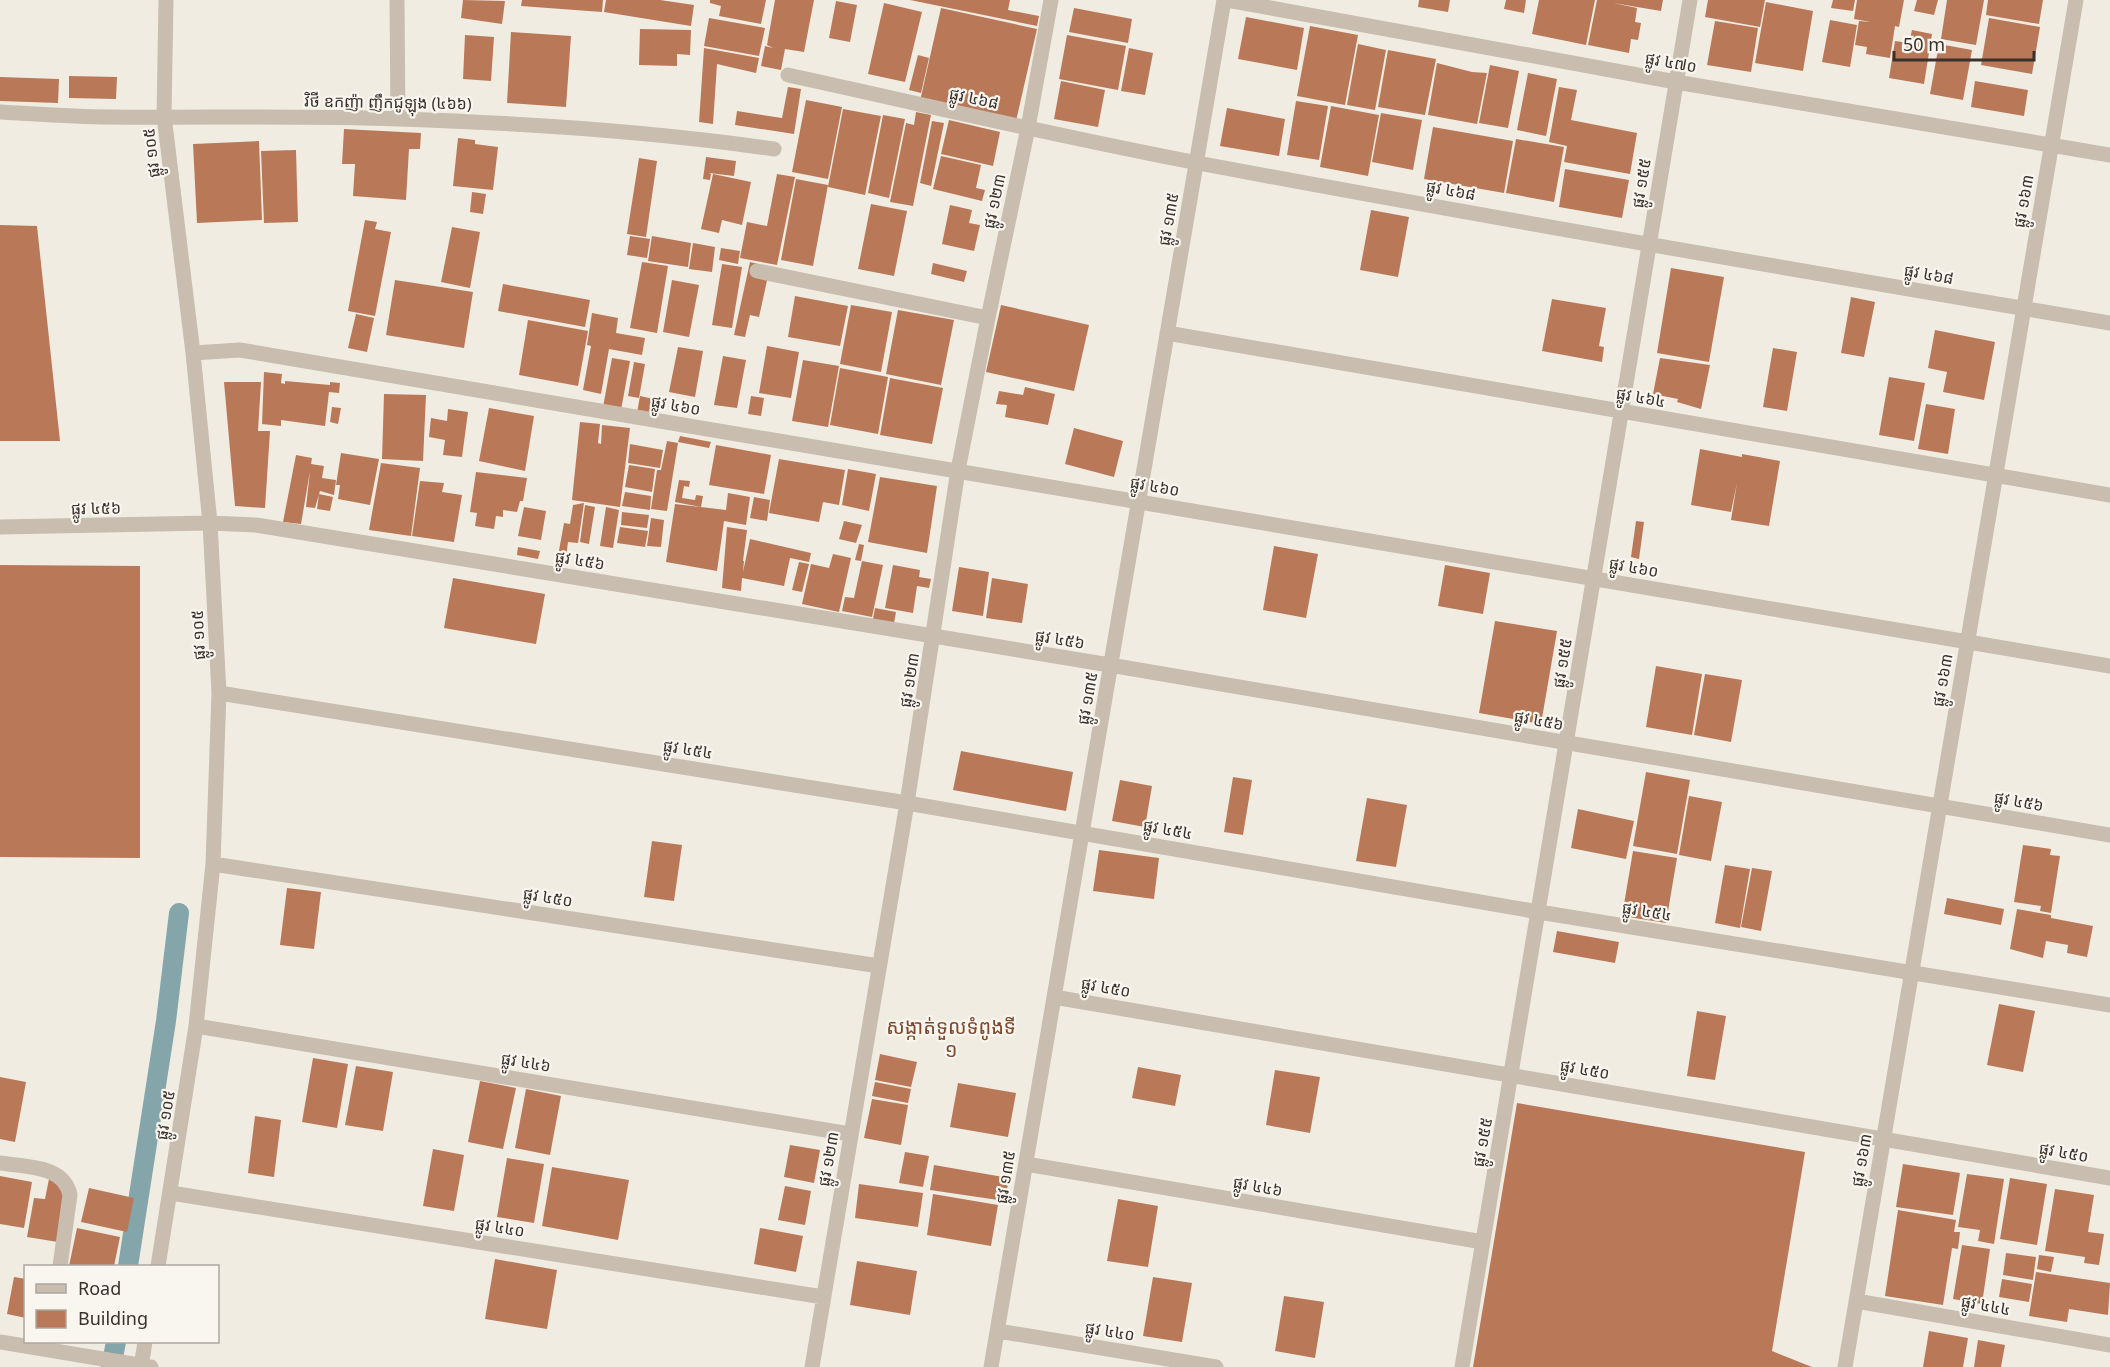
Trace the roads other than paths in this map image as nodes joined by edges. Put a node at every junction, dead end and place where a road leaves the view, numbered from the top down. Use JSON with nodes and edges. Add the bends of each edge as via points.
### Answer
{"nodes":[{"id":1,"x":166,"y":0,"type":"edge"},
{"id":2,"x":397,"y":0,"type":"edge"},
{"id":3,"x":1051,"y":0,"type":"edge"},
{"id":4,"x":1225,"y":0,"type":"edge"},
{"id":5,"x":1690,"y":0,"type":"edge"},
{"id":6,"x":2076,"y":0,"type":"edge"},
{"id":7,"x":788,"y":75,"type":"dead end"},
{"id":8,"x":1676,"y":82,"type":"junction"},
{"id":9,"x":0,"y":112,"type":"edge"},
{"id":10,"x":158,"y":116,"type":"junction"},
{"id":11,"x":398,"y":118,"type":"junction"},
{"id":12,"x":1028,"y":128,"type":"junction"},
{"id":13,"x":2051,"y":145,"type":"junction"},
{"id":14,"x":774,"y":149,"type":"dead end"},
{"id":15,"x":2110,"y":155,"type":"edge"},
{"id":16,"x":1196,"y":162,"type":"junction"},
{"id":17,"x":1650,"y":244,"type":"junction"},
{"id":18,"x":757,"y":271,"type":"dead end"},
{"id":19,"x":2024,"y":308,"type":"junction"},
{"id":20,"x":987,"y":318,"type":"junction"},
{"id":21,"x":2110,"y":323,"type":"edge"},
{"id":22,"x":1167,"y":333,"type":"junction"},
{"id":23,"x":193,"y":353,"type":"junction"},
{"id":24,"x":1622,"y":411,"type":"junction"},
{"id":25,"x":958,"y":470,"type":"junction"},
{"id":26,"x":1995,"y":476,"type":"junction"},
{"id":27,"x":2110,"y":495,"type":"edge"},
{"id":28,"x":1138,"y":502,"type":"junction"},
{"id":29,"x":210,"y":523,"type":"junction"},
{"id":30,"x":0,"y":527,"type":"edge"},
{"id":31,"x":1594,"y":579,"type":"junction"},
{"id":32,"x":934,"y":637,"type":"junction"},
{"id":33,"x":1967,"y":643,"type":"junction"},
{"id":34,"x":1110,"y":665,"type":"junction"},
{"id":35,"x":2110,"y":666,"type":"edge"},
{"id":36,"x":219,"y":693,"type":"junction"},
{"id":37,"x":1567,"y":743,"type":"junction"},
{"id":38,"x":907,"y":803,"type":"junction"},
{"id":39,"x":1940,"y":805,"type":"junction"},
{"id":40,"x":1082,"y":833,"type":"junction"},
{"id":41,"x":2110,"y":835,"type":"edge"},
{"id":42,"x":213,"y":864,"type":"junction"},
{"id":43,"x":1539,"y":912,"type":"junction"},
{"id":44,"x":879,"y":966,"type":"junction"},
{"id":45,"x":1911,"y":972,"type":"junction"},
{"id":46,"x":1054,"y":997,"type":"junction"},
{"id":47,"x":2110,"y":1005,"type":"edge"},
{"id":48,"x":196,"y":1026,"type":"junction"},
{"id":49,"x":1512,"y":1075,"type":"junction"},
{"id":50,"x":850,"y":1134,"type":"junction"},
{"id":51,"x":1883,"y":1139,"type":"junction"},
{"id":52,"x":0,"y":1163,"type":"edge"},
{"id":53,"x":1026,"y":1164,"type":"junction"},
{"id":54,"x":2110,"y":1178,"type":"edge"},
{"id":55,"x":171,"y":1193,"type":"junction"},
{"id":56,"x":1484,"y":1242,"type":"junction"},
{"id":57,"x":60,"y":1265,"type":"edge"},
{"id":58,"x":158,"y":1265,"type":"edge"},
{"id":59,"x":823,"y":1297,"type":"junction"},
{"id":60,"x":1856,"y":1301,"type":"junction"},
{"id":61,"x":998,"y":1330,"type":"junction"},
{"id":62,"x":0,"y":1342,"type":"edge"},
{"id":63,"x":145,"y":1343,"type":"edge"},
{"id":64,"x":2110,"y":1345,"type":"edge"},
{"id":65,"x":49,"y":1346,"type":"edge"},
{"id":66,"x":140,"y":1366,"type":"edge"},
{"id":67,"x":812,"y":1367,"type":"edge"},
{"id":68,"x":991,"y":1367,"type":"edge"},
{"id":69,"x":1216,"y":1367,"type":"edge"},
{"id":70,"x":1462,"y":1367,"type":"edge"},
{"id":71,"x":1845,"y":1367,"type":"edge"}],
"edges":[{"from":1,"to":10,"type":"street","name":"ផ្លូវ ១០៥"},
{"from":2,"to":11,"type":"street"},
{"from":3,"to":12,"type":"street","name":"ផ្លូវ ១២៣"},
{"from":4,"to":8,"type":"street","name":"ផ្លូវ ៤៧០"},
{"from":4,"to":16,"type":"street","name":"ផ្លូវ ១៣៥"},
{"from":5,"to":8,"type":"street","name":"ផ្លូវ ១៥៥"},
{"from":6,"to":13,"type":"street","name":"ផ្លូវ ១៦៣"},
{"from":7,"to":12,"type":"street","name":"ផ្លូវ ៤៦៨"},
{"from":8,"to":13,"type":"street","name":"ផ្លូវ ៤៧០"},
{"from":8,"to":17,"type":"street","name":"ផ្លូវ ១៥៥"},
{"from":9,"to":10,"type":"street","name":"វិថី ឧកញ៉ា ញឹកជូឡុង (៤៦៦)"},
{"from":10,"to":11,"type":"street","name":"វិថី ឧកញ៉ា ញឹកជូឡុង (៤៦៦)"},
{"from":10,"to":23,"type":"street","name":"ផ្លូវ ១០៥"},
{"from":11,"to":14,"type":"street","name":"វិថី ឧកញ៉ា ញឹកជូឡុង (៤៦៦)","via":[[691,137]]},
{"from":12,"to":16,"type":"street","name":"ផ្លូវ ៤៦៨"},
{"from":12,"to":20,"type":"street","name":"ផ្លូវ ១២៣"},
{"from":13,"to":15,"type":"street","name":"ផ្លូវ ៤៧០"},
{"from":13,"to":19,"type":"street","name":"ផ្លូវ ១៦៣"},
{"from":16,"to":17,"type":"street","name":"ផ្លូវ ៤៦៨"},
{"from":16,"to":22,"type":"street","name":"ផ្លូវ ១៣៥"},
{"from":17,"to":19,"type":"street","name":"ផ្លូវ ៤៦៨"},
{"from":17,"to":24,"type":"street","name":"ផ្លូវ ១៥៥"},
{"from":18,"to":20,"type":"street"},
{"from":19,"to":21,"type":"street","name":"ផ្លូវ ៤៦៨"},
{"from":19,"to":26,"type":"street","name":"ផ្លូវ ១៦៣"},
{"from":20,"to":25,"type":"street","name":"ផ្លូវ ១២៣"},
{"from":22,"to":24,"type":"street","name":"ផ្លូវ ៤៦៤"},
{"from":22,"to":28,"type":"street","name":"ផ្លូវ ១៣៥"},
{"from":23,"to":25,"type":"street","name":"ផ្លូវ ៤៦០","via":[[240,350]]},
{"from":23,"to":29,"type":"street","name":"ផ្លូវ ១០៥"},
{"from":24,"to":26,"type":"street","name":"ផ្លូវ ៤៦៤"},
{"from":24,"to":31,"type":"street","name":"ផ្លូវ ១៥៥"},
{"from":25,"to":28,"type":"street","name":"ផ្លូវ ៤៦០"},
{"from":25,"to":32,"type":"street","name":"ផ្លូវ ១២៣"},
{"from":26,"to":27,"type":"street","name":"ផ្លូវ ៤៦៤"},
{"from":26,"to":33,"type":"street","name":"ផ្លូវ ១៦៣"},
{"from":28,"to":31,"type":"street","name":"ផ្លូវ ៤៦០"},
{"from":28,"to":34,"type":"street","name":"ផ្លូវ ១៣៥"},
{"from":29,"to":30,"type":"street","name":"ផ្លូវ ៤៥៦"},
{"from":29,"to":32,"type":"street","name":"ផ្លូវ ៤៥៦","via":[[268,527]]},
{"from":29,"to":36,"type":"street","name":"ផ្លូវ ១០៥"},
{"from":31,"to":33,"type":"street","name":"ផ្លូវ ៤៦០"},
{"from":31,"to":37,"type":"street","name":"ផ្លូវ ១៥៥"},
{"from":32,"to":34,"type":"street","name":"ផ្លូវ ៤៥៦"},
{"from":32,"to":38,"type":"street","name":"ផ្លូវ ១២៣"},
{"from":33,"to":35,"type":"street","name":"ផ្លូវ ៤៦០"},
{"from":33,"to":39,"type":"street","name":"ផ្លូវ ១៦៣"},
{"from":34,"to":37,"type":"street","name":"ផ្លូវ ៤៥៦"},
{"from":34,"to":40,"type":"street","name":"ផ្លូវ ១៣៥"},
{"from":36,"to":38,"type":"street","name":"ផ្លូវ ៤៥៤"},
{"from":36,"to":42,"type":"street","name":"ផ្លូវ ១០៥"},
{"from":37,"to":39,"type":"street","name":"ផ្លូវ ៤៥៦"},
{"from":37,"to":43,"type":"street","name":"ផ្លូវ ១៥៥"},
{"from":38,"to":40,"type":"street","name":"ផ្លូវ ៤៥៤"},
{"from":38,"to":44,"type":"street","name":"ផ្លូវ ១២៣"},
{"from":39,"to":41,"type":"street","name":"ផ្លូវ ៤៥៦"},
{"from":39,"to":45,"type":"street","name":"ផ្លូវ ១៦៣"},
{"from":40,"to":43,"type":"street","name":"ផ្លូវ ៤៥៤"},
{"from":40,"to":46,"type":"street","name":"ផ្លូវ ១៣៥"},
{"from":42,"to":44,"type":"street","name":"ផ្លូវ ៤៥០"},
{"from":42,"to":48,"type":"street","name":"ផ្លូវ ១០៥"},
{"from":43,"to":45,"type":"street","name":"ផ្លូវ ៤៥៤"},
{"from":43,"to":49,"type":"street","name":"ផ្លូវ ១៥៥"},
{"from":44,"to":50,"type":"street","name":"ផ្លូវ ១២៣"},
{"from":45,"to":47,"type":"street","name":"ផ្លូវ ៤៥៤"},
{"from":45,"to":51,"type":"street","name":"ផ្លូវ ១៦៣"},
{"from":46,"to":49,"type":"street","name":"ផ្លូវ ៤៥០"},
{"from":46,"to":53,"type":"street","name":"ផ្លូវ ១៣៥"},
{"from":48,"to":50,"type":"street","name":"ផ្លូវ ៤៤៦"},
{"from":48,"to":55,"type":"street","name":"ផ្លូវ ១០៥"},
{"from":49,"to":51,"type":"street","name":"ផ្លូវ ៤៥០"},
{"from":49,"to":56,"type":"street","name":"ផ្លូវ ១៥៥"},
{"from":50,"to":59,"type":"street","name":"ផ្លូវ ១២៣"},
{"from":51,"to":54,"type":"street","name":"ផ្លូវ ៤៥០"},
{"from":51,"to":60,"type":"street","name":"ផ្លូវ ១៦៣"},
{"from":52,"to":57,"type":"street","via":[[57,1174],[68,1184],[70,1195]]},
{"from":53,"to":56,"type":"street","name":"ផ្លូវ ៤៤៦"},
{"from":53,"to":61,"type":"street","name":"ផ្លូវ ១៣៥"},
{"from":55,"to":58,"type":"street","name":"ផ្លូវ ១០៥"},
{"from":55,"to":59,"type":"street","name":"ផ្លូវ ៤៤០"},
{"from":56,"to":70,"type":"street","name":"ផ្លូវ ១៥៥"},
{"from":59,"to":67,"type":"street","name":"ផ្លូវ ១២៣"},
{"from":60,"to":64,"type":"street","name":"ផ្លូវ ៤៤៤"},
{"from":60,"to":71,"type":"street","name":"ផ្លូវ ១៦៣"},
{"from":61,"to":68,"type":"street","name":"ផ្លូវ ១៣៥"},
{"from":61,"to":69,"type":"street","name":"ផ្លូវ ៤៤០"},
{"from":62,"to":65,"type":"street"},
{"from":63,"to":66,"type":"street"},
{"from":65,"to":66,"type":"street"}]}
